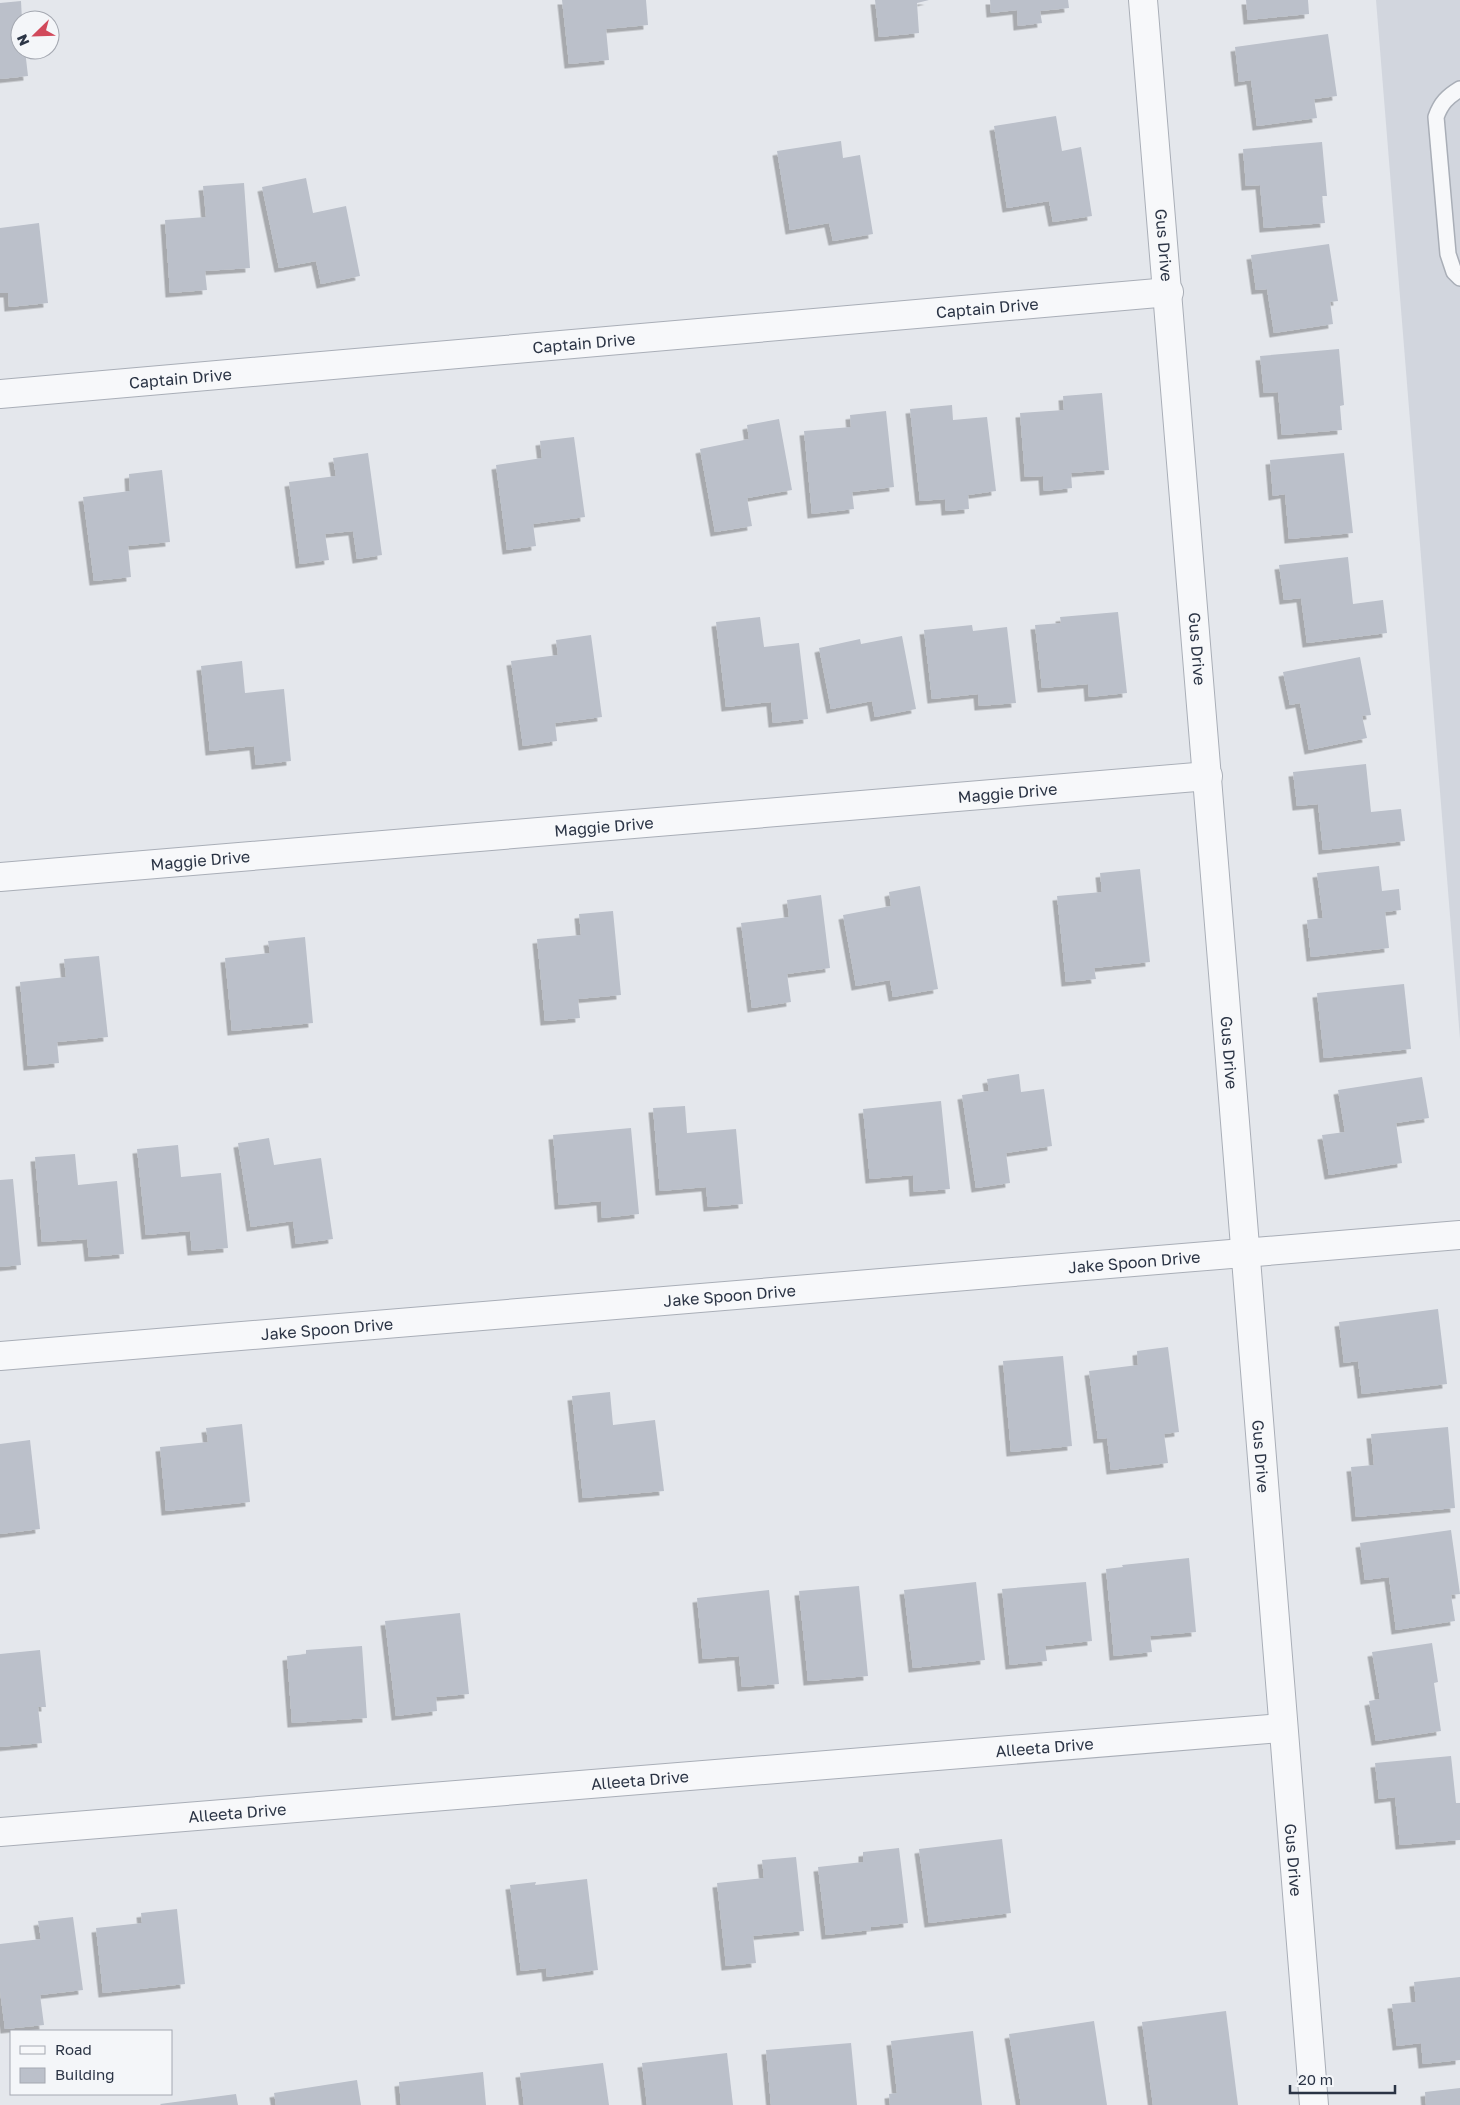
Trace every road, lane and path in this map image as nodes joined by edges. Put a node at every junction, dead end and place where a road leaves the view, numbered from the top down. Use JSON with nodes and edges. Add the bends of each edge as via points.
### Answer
{"nodes":[{"id":1,"x":1143,"y":0,"type":"edge"},
{"id":2,"x":1460,"y":89,"type":"edge"},
{"id":3,"x":1460,"y":278,"type":"edge"},
{"id":4,"x":1169,"y":292,"type":"junction"},
{"id":5,"x":0,"y":394,"type":"edge"},
{"id":6,"x":1208,"y":776,"type":"junction"},
{"id":7,"x":0,"y":877,"type":"edge"},
{"id":8,"x":1460,"y":1235,"type":"edge"},
{"id":9,"x":1244,"y":1252,"type":"junction"},
{"id":10,"x":0,"y":1356,"type":"edge"},
{"id":11,"x":1282,"y":1728,"type":"junction"},
{"id":12,"x":0,"y":1832,"type":"edge"},
{"id":13,"x":1314,"y":2105,"type":"edge"}],
"edges":[{"from":1,"to":4,"type":"street","name":"Gus Drive"},
{"from":2,"to":3,"type":"lane","via":[[1440,105],[1436,117],[1448,254],[1454,272]]},
{"from":4,"to":5,"type":"street","name":"Captain Drive"},
{"from":4,"to":6,"type":"street","name":"Gus Drive"},
{"from":6,"to":7,"type":"street","name":"Maggie Drive"},
{"from":6,"to":9,"type":"street","name":"Gus Drive"},
{"from":8,"to":9,"type":"street","name":"Jake Spoon Drive"},
{"from":9,"to":10,"type":"street","name":"Jake Spoon Drive"},
{"from":9,"to":11,"type":"street","name":"Gus Drive"},
{"from":11,"to":12,"type":"street","name":"Alleeta Drive"},
{"from":11,"to":13,"type":"street","name":"Gus Drive"}]}
